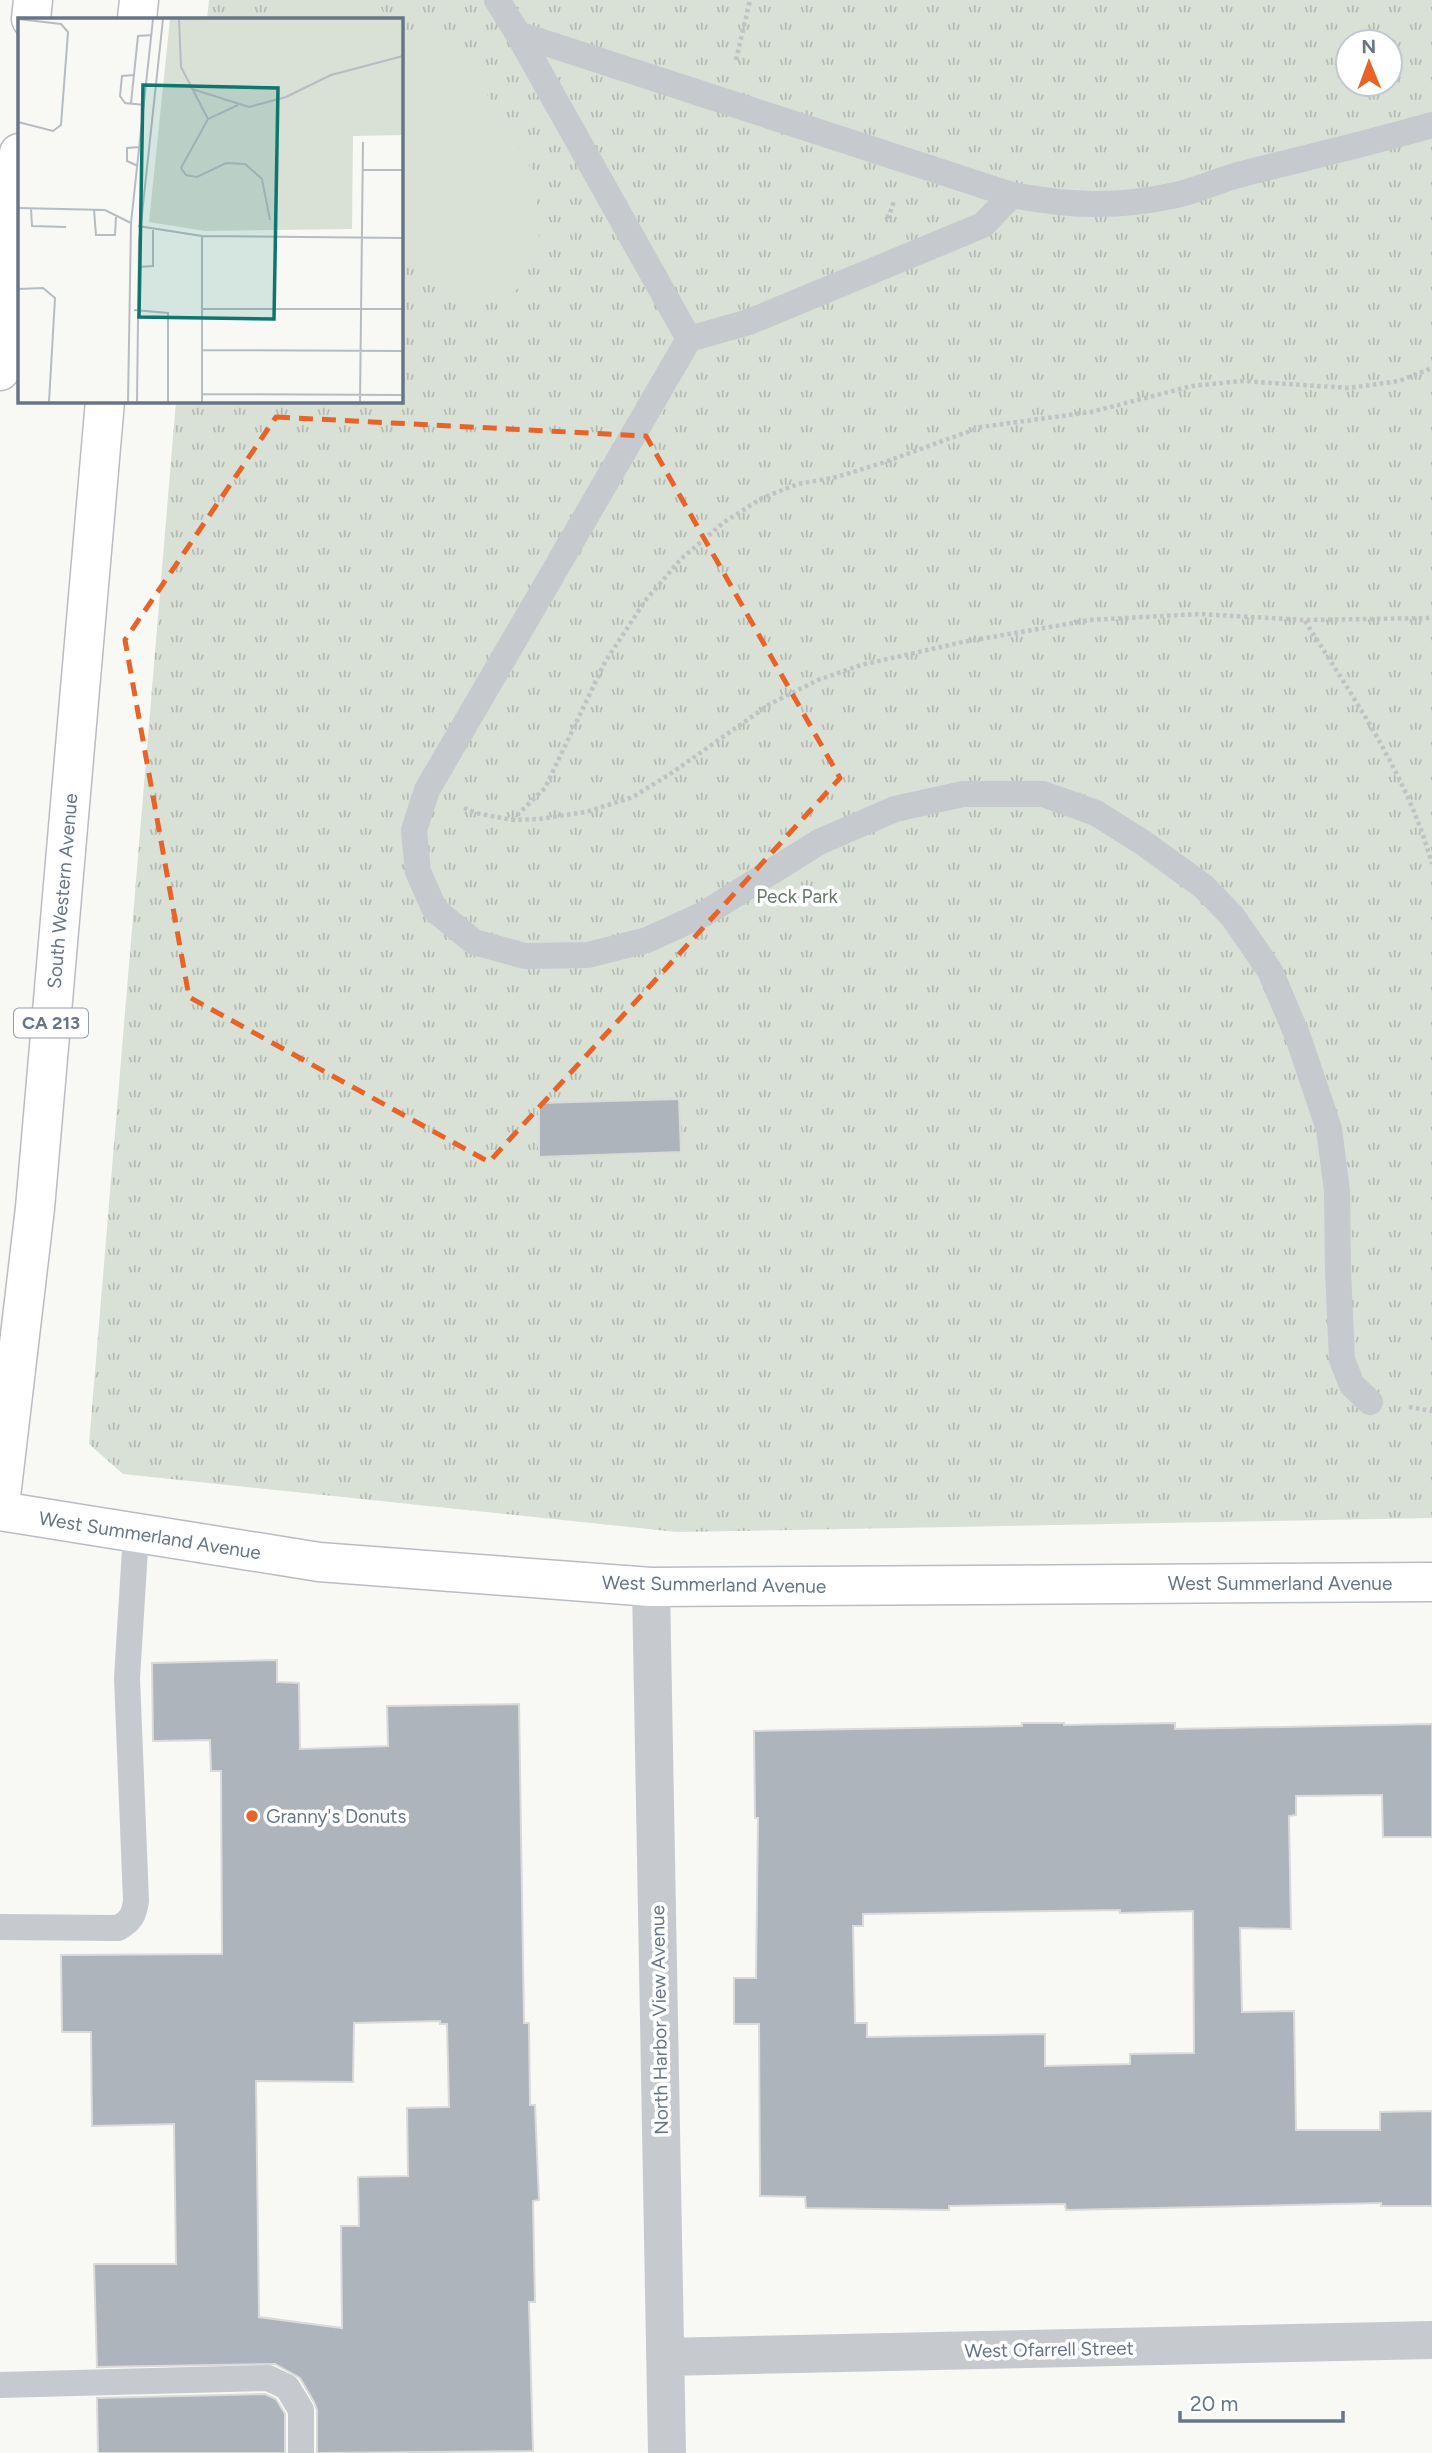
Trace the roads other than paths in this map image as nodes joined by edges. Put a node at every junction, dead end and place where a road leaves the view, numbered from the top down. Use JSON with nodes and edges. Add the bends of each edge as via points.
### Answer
{"nodes":[{"id":1,"x":33,"y":0,"type":"edge"},
{"id":2,"x":139,"y":0,"type":"edge"},
{"id":3,"x":497,"y":0,"type":"edge"},
{"id":4,"x":31,"y":18,"type":"edge"},
{"id":5,"x":137,"y":18,"type":"edge"},
{"id":6,"x":518,"y":34,"type":"junction"},
{"id":7,"x":1432,"y":125,"type":"edge"},
{"id":8,"x":18,"y":160,"type":"edge"},
{"id":9,"x":1012,"y":195,"type":"junction"},
{"id":10,"x":11,"y":207,"type":"edge"},
{"id":11,"x":689,"y":339,"type":"junction"},
{"id":12,"x":0,"y":371,"type":"edge"},
{"id":13,"x":105,"y":402,"type":"edge"},
{"id":14,"x":1370,"y":1402,"type":"dead end"},
{"id":15,"x":0,"y":1505,"type":"edge"},
{"id":16,"x":0,"y":1511,"type":"edge"},
{"id":17,"x":136,"y":1533,"type":"junction"},
{"id":18,"x":1432,"y":1582,"type":"edge"},
{"id":19,"x":651,"y":1587,"type":"junction"},
{"id":20,"x":0,"y":1927,"type":"edge"},
{"id":21,"x":1432,"y":2340,"type":"edge"},
{"id":22,"x":665,"y":2357,"type":"junction"},
{"id":23,"x":0,"y":2385,"type":"edge"},
{"id":24,"x":302,"y":2453,"type":"edge"},
{"id":25,"x":667,"y":2453,"type":"edge"}],
"edges":[{"from":1,"to":4,"type":"main road"},
{"from":2,"to":5,"type":"main road"},
{"from":3,"to":6,"type":"lane"},
{"from":6,"to":9,"type":"lane"},
{"from":6,"to":11,"type":"lane"},
{"from":7,"to":9,"type":"lane","via":[[1178,195],[1124,205],[1057,203]]},
{"from":8,"to":10,"type":"main road"},
{"from":9,"to":11,"type":"lane","via":[[983,225],[748,322]]},
{"from":10,"to":12,"type":"main road"},
{"from":11,"to":14,"type":"lane","via":[[426,790],[414,830],[418,872],[435,910],[474,942],[525,956],[588,955],[647,940],[704,914],[819,842],[895,809],[963,794],[1043,794],[1096,813],[1204,887],[1233,916],[1270,971],[1329,1129],[1337,1191],[1342,1360],[1352,1385]]},
{"from":13,"to":15,"type":"main road","name":"South Western Avenue","number":"CA 213","via":[[35,1208]]},
{"from":16,"to":17,"type":"main road","name":"West Summerland Avenue"},
{"from":17,"to":19,"type":"main road","name":"West Summerland Avenue","via":[[319,1562]]},
{"from":17,"to":20,"type":"lane","via":[[127,1678],[134,1913],[130,1922],[118,1928]]},
{"from":18,"to":19,"type":"main road","name":"West Summerland Avenue"},
{"from":19,"to":22,"type":"street","name":"North Harbor View Avenue"},
{"from":21,"to":22,"type":"street","name":"West Ofarrell Street"},
{"from":22,"to":25,"type":"street","name":"North Harbor View Avenue"},
{"from":23,"to":24,"type":"lane","via":[[268,2378],[287,2386],[301,2410]]}]}
